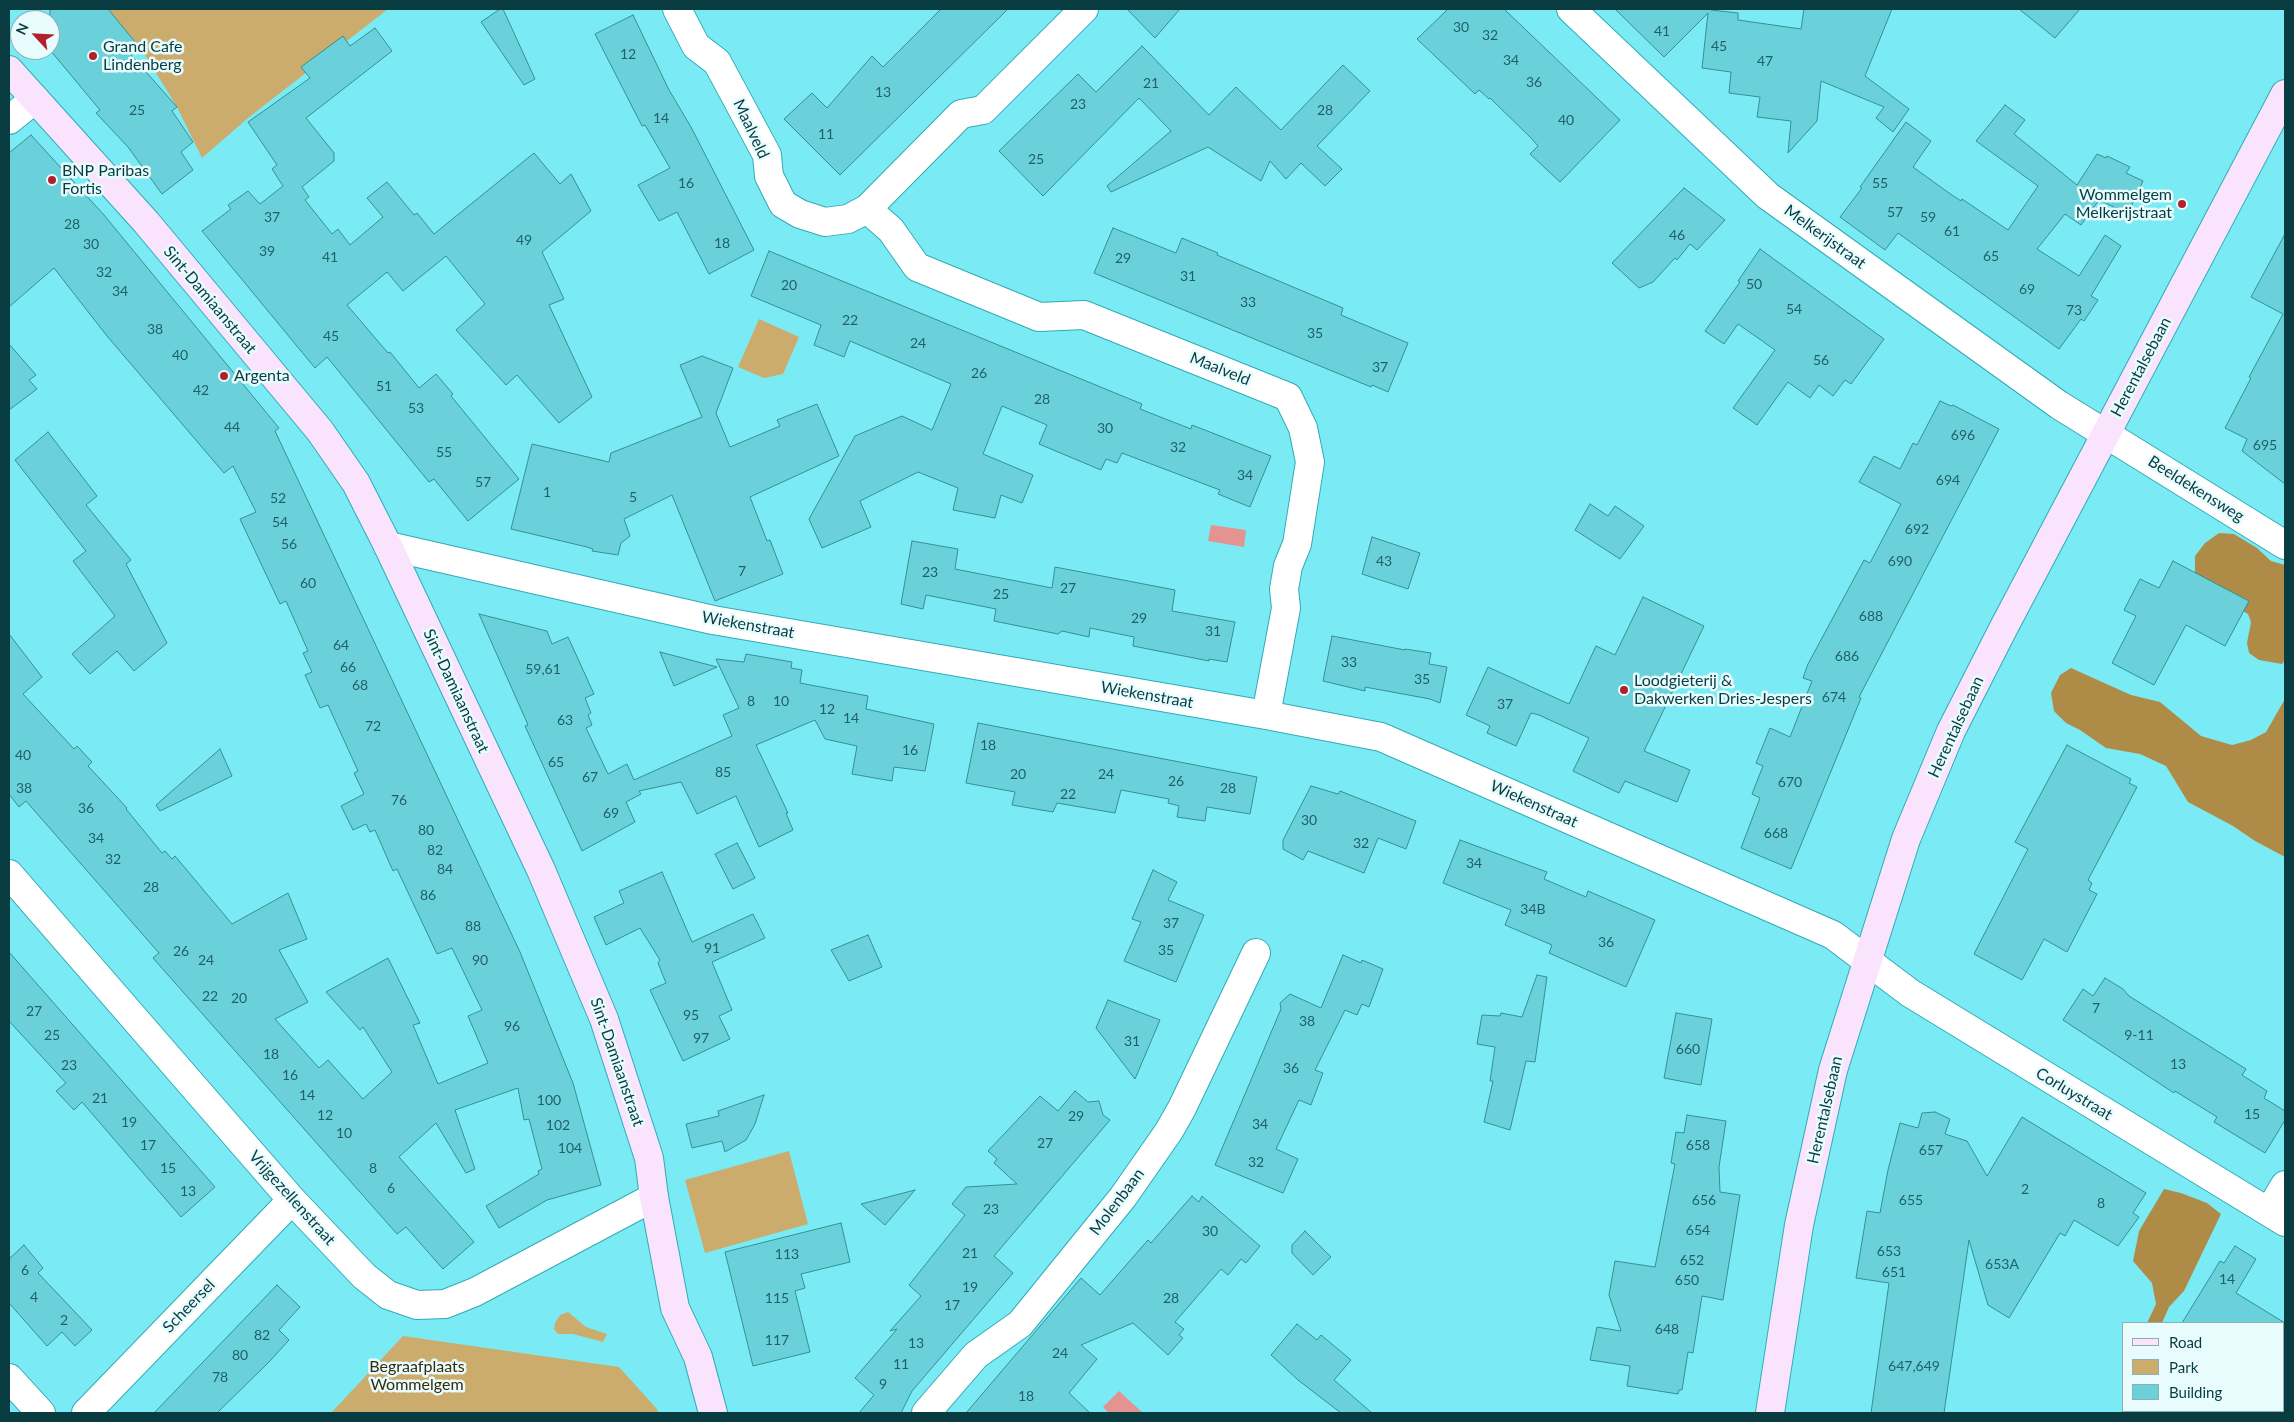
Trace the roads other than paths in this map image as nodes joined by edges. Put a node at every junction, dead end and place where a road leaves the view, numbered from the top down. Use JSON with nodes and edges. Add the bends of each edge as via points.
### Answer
{"nodes":[{"id":1,"x":677,"y":9,"type":"edge"},
{"id":2,"x":1084,"y":9,"type":"edge"},
{"id":3,"x":1571,"y":9,"type":"edge"},
{"id":4,"x":9,"y":70,"type":"edge"},
{"id":5,"x":2285,"y":94,"type":"edge"},
{"id":6,"x":35,"y":99,"type":"junction"},
{"id":7,"x":9,"y":120,"type":"edge"},
{"id":8,"x":867,"y":209,"type":"junction"},
{"id":9,"x":2106,"y":433,"type":"junction"},
{"id":10,"x":2285,"y":545,"type":"edge"},
{"id":11,"x":388,"y":546,"type":"junction"},
{"id":12,"x":1266,"y":715,"type":"junction"},
{"id":13,"x":9,"y":874,"type":"edge"},
{"id":14,"x":1256,"y":953,"type":"dead end"},
{"id":15,"x":1866,"y":961,"type":"junction"},
{"id":16,"x":2285,"y":1185,"type":"edge"},
{"id":17,"x":654,"y":1198,"type":"junction"},
{"id":18,"x":292,"y":1200,"type":"junction"},
{"id":19,"x":2277,"y":1217,"type":"edge"},
{"id":20,"x":9,"y":1378,"type":"edge"},
{"id":21,"x":41,"y":1413,"type":"edge"},
{"id":22,"x":86,"y":1413,"type":"edge"},
{"id":23,"x":713,"y":1413,"type":"edge"},
{"id":24,"x":926,"y":1413,"type":"edge"},
{"id":25,"x":1770,"y":1413,"type":"edge"}],
"edges":[{"from":1,"to":8,"type":"street","name":"Maalveld","via":[[696,46],[722,70],[767,155],[769,176],[782,204],[825,222],[848,220]]},
{"from":2,"to":8,"type":"street","name":"Maalveld","via":[[983,110],[961,114]]},
{"from":3,"to":9,"type":"street","name":"Melkerijstraat","via":[[1768,196],[2059,405]]},
{"from":4,"to":6,"type":"street","name":"Sint-Damiaanstraat"},
{"from":5,"to":9,"type":"street","name":"Herentalsebaan"},
{"from":6,"to":7,"type":"street"},
{"from":6,"to":11,"type":"street","name":"Sint-Damiaanstraat","via":[[146,222],[320,432],[356,483]]},
{"from":8,"to":12,"type":"street","name":"Maalveld","via":[[891,230],[917,267],[1039,317],[1084,315],[1288,397],[1303,428],[1310,462],[1297,544],[1286,573],[1286,608]]},
{"from":9,"to":10,"type":"street","name":"Beeldekensweg"},
{"from":9,"to":15,"type":"street","name":"Herentalsebaan","via":[[1952,731],[1906,838]]},
{"from":11,"to":12,"type":"street","name":"Wiekenstraat","via":[[713,620]]},
{"from":11,"to":17,"type":"street","name":"Sint-Damiaanstraat","via":[[541,870],[604,1019],[648,1158]]},
{"from":12,"to":15,"type":"street","name":"Wiekenstraat","via":[[1382,737],[1833,935]]},
{"from":13,"to":18,"type":"street","name":"Vrijgezellenstraat"},
{"from":14,"to":24,"type":"street","name":"Molenbaan","via":[[1182,1108],[1123,1197],[1020,1324],[976,1354]]},
{"from":15,"to":19,"type":"street","name":"Corluystraat","via":[[1910,993]]},
{"from":15,"to":25,"type":"street","name":"Herentalsebaan","via":[[1833,1070],[1802,1216]]},
{"from":16,"to":19,"type":"street"},
{"from":17,"to":18,"type":"street","name":"Vrijgezellenstraat","via":[[475,1292],[445,1304],[417,1305],[388,1295],[364,1276]]},
{"from":17,"to":23,"type":"street","name":"Sint-Damiaanstraat","via":[[675,1308],[698,1357]]},
{"from":18,"to":22,"type":"street","name":"Scheersel"},
{"from":20,"to":21,"type":"street"}]}
